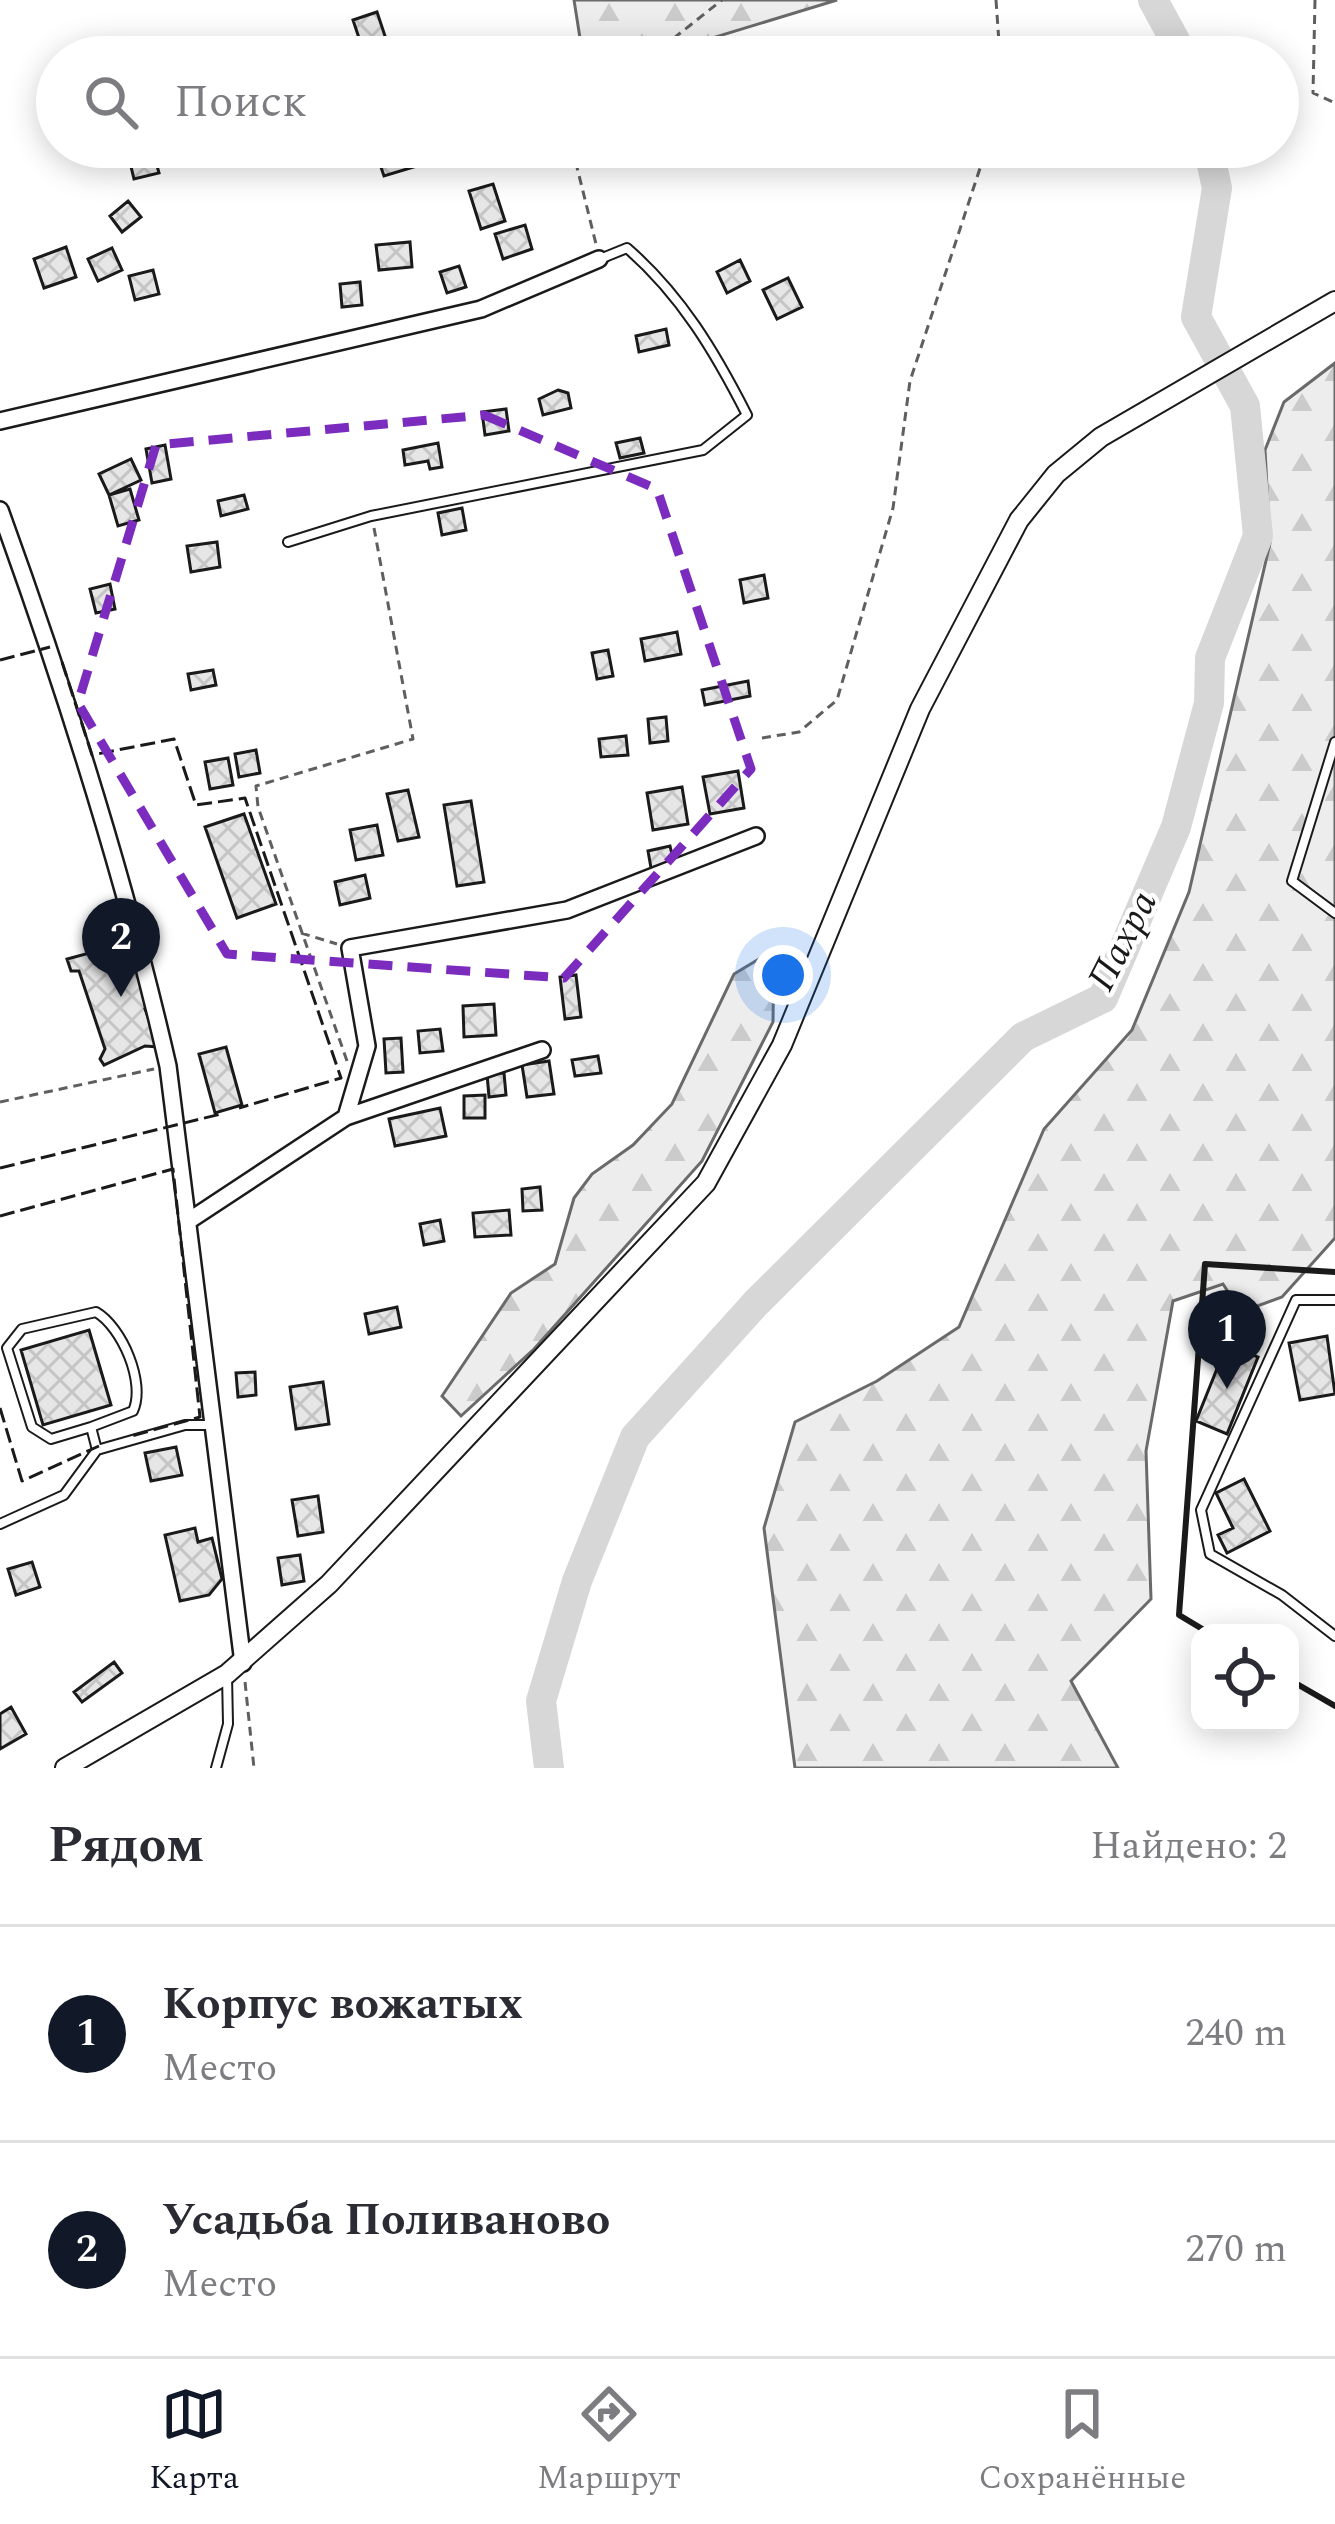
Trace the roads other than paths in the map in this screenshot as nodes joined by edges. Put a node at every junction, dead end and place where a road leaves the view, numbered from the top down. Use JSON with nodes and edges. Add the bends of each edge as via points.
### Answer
{"nodes":[{"id":1,"x":599,"y":260,"type":"joint"},
{"id":2,"x":1335,"y":301,"type":"edge"},
{"id":3,"x":0,"y":421,"type":"edge"},
{"id":4,"x":0,"y":510,"type":"edge"},
{"id":5,"x":288,"y":542,"type":"dead end"},
{"id":6,"x":1335,"y":742,"type":"edge"},
{"id":7,"x":756,"y":836,"type":"dead end"},
{"id":8,"x":1335,"y":914,"type":"edge"},
{"id":9,"x":542,"y":1050,"type":"dead end"},
{"id":10,"x":346,"y":1117,"type":"junction"},
{"id":11,"x":190,"y":1220,"type":"junction"},
{"id":12,"x":1335,"y":1300,"type":"edge"},
{"id":13,"x":212,"y":1424,"type":"junction"},
{"id":14,"x":91,"y":1426,"type":"junction"},
{"id":15,"x":97,"y":1450,"type":"junction"},
{"id":16,"x":0,"y":1524,"type":"edge"},
{"id":17,"x":1335,"y":1636,"type":"edge"},
{"id":18,"x":235,"y":1668,"type":"junction"},
{"id":19,"x":65,"y":1768,"type":"edge"},
{"id":20,"x":216,"y":1768,"type":"edge"}],
"edges":[{"from":1,"to":3,"type":"street","via":[[481,309]]},
{"from":1,"to":5,"type":"lane","via":[[626,248],[656,273],[711,344],[747,415],[703,450],[371,516]]},
{"from":2,"to":18,"type":"street","via":[[1101,437],[1056,474],[1019,520],[920,709],[782,1045],[706,1183],[329,1584]]},
{"from":4,"to":11,"type":"street","via":[[146,970]]},
{"from":6,"to":8,"type":"lane","via":[[1292,881]]},
{"from":7,"to":10,"type":"street","via":[[567,910],[350,948],[367,1046]]},
{"from":9,"to":10,"type":"street"},
{"from":10,"to":11,"type":"street"},
{"from":11,"to":13,"type":"street"},
{"from":12,"to":17,"type":"lane","via":[[1296,1300],[1201,1510],[1210,1553]]},
{"from":13,"to":15,"type":"lane"},
{"from":13,"to":18,"type":"street"},
{"from":14,"to":14,"type":"lane","via":[[133,1411],[138,1399],[119,1330],[96,1312],[22,1329],[7,1348],[32,1426],[51,1439]]},
{"from":14,"to":15,"type":"lane"},
{"from":15,"to":16,"type":"lane","via":[[64,1495]]},
{"from":18,"to":19,"type":"street"},
{"from":18,"to":20,"type":"lane"}]}
